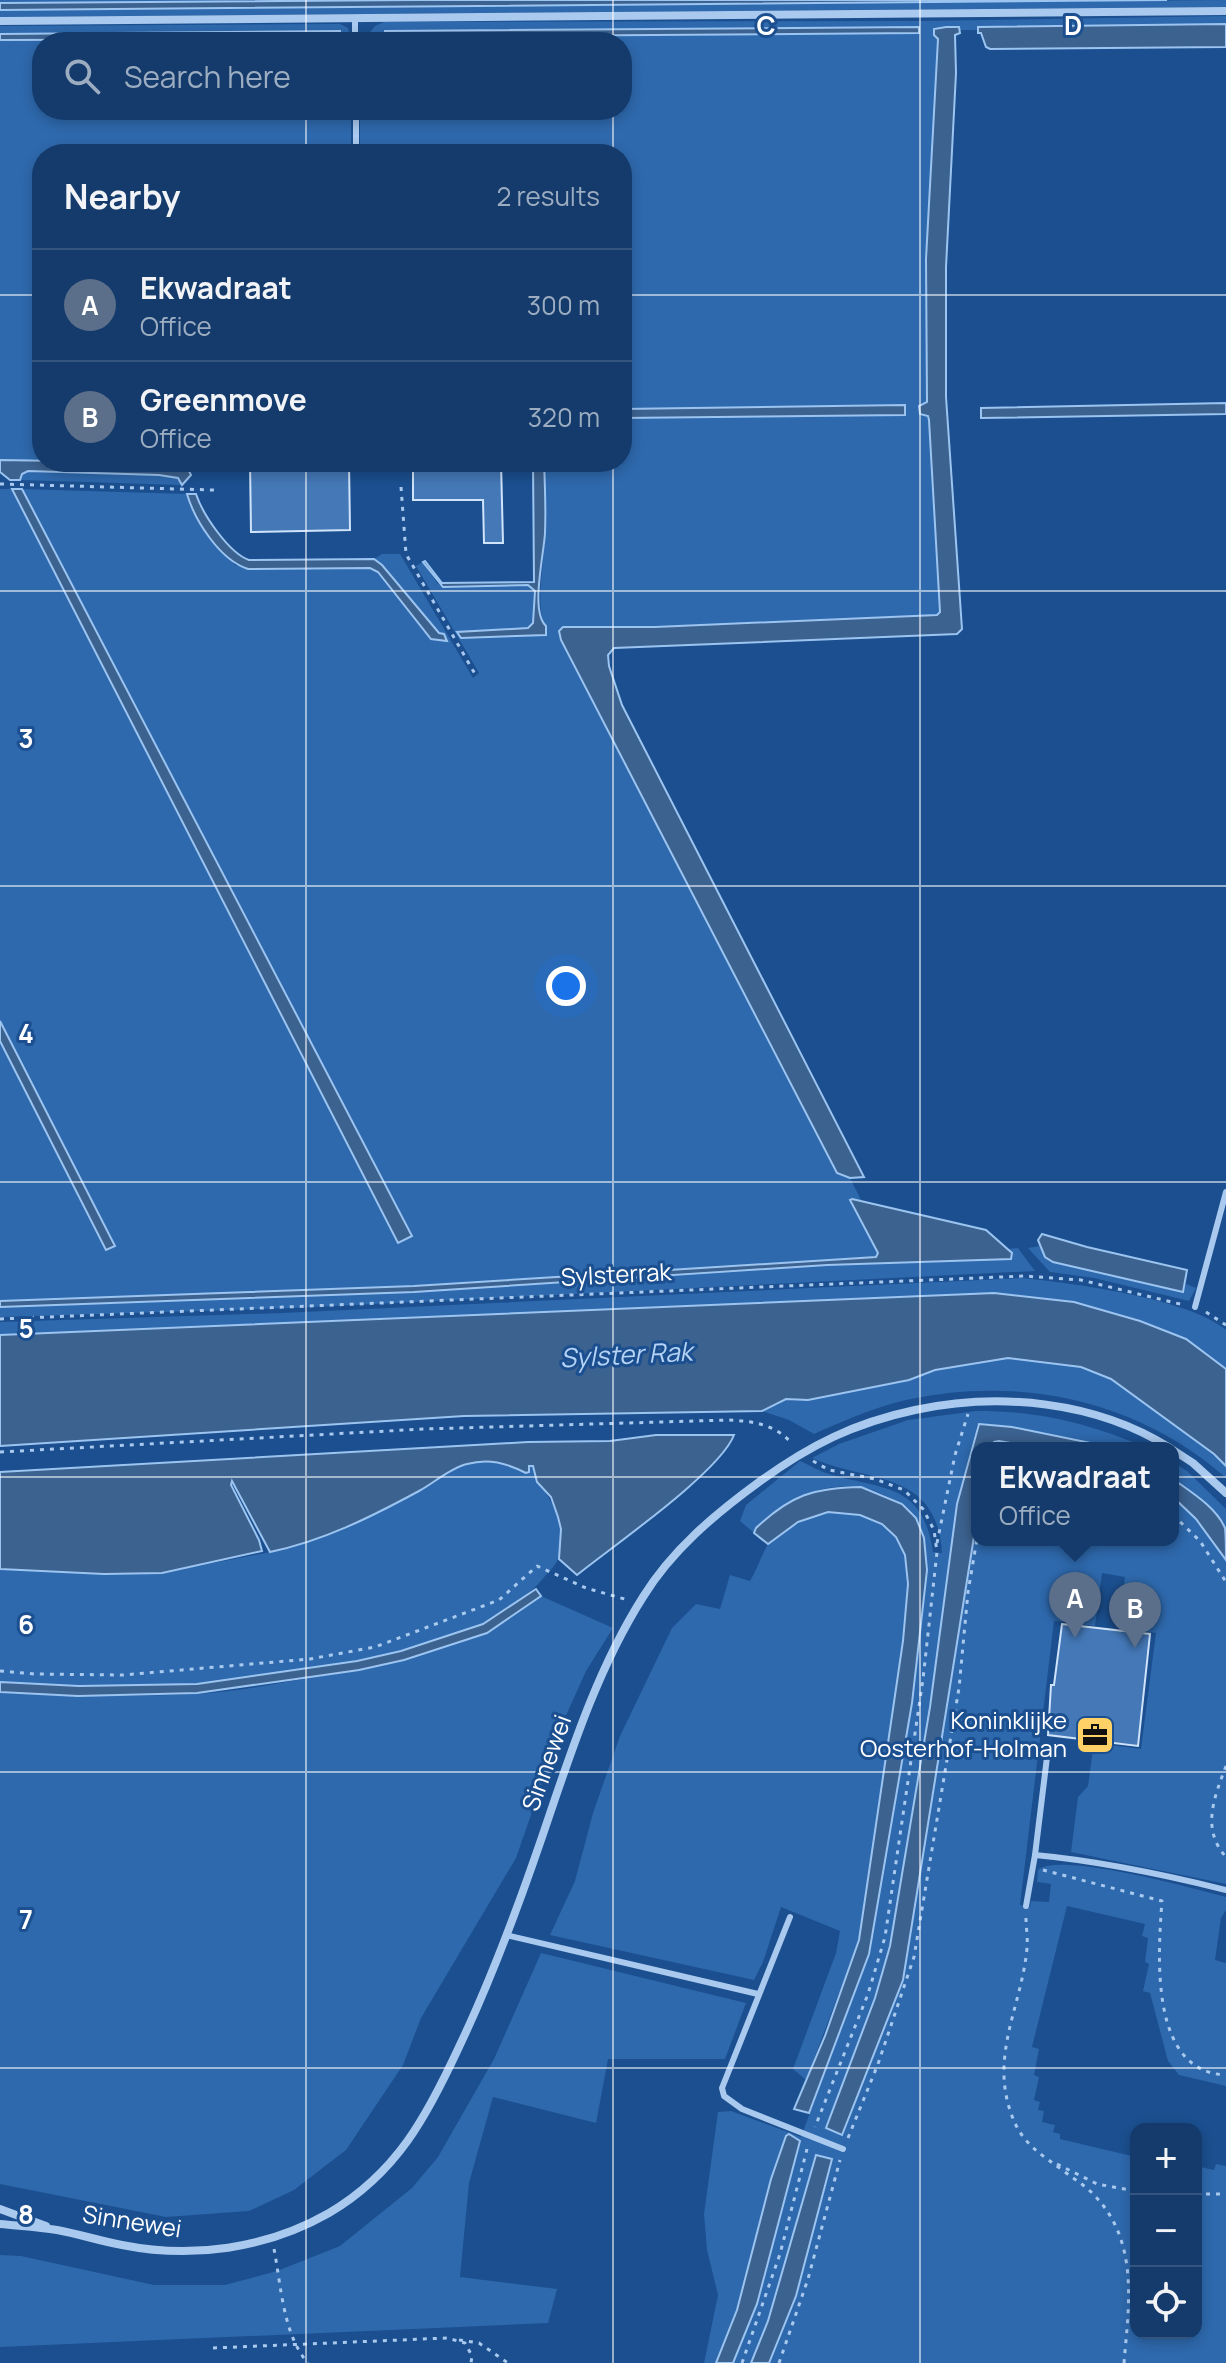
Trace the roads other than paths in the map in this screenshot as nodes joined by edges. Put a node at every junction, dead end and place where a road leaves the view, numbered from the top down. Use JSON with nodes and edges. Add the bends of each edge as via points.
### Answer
{"nodes":[{"id":1,"x":1226,"y":11,"type":"edge"},
{"id":2,"x":355,"y":18,"type":"junction"},
{"id":3,"x":0,"y":21,"type":"edge"},
{"id":4,"x":355,"y":32,"type":"edge"},
{"id":5,"x":356,"y":120,"type":"edge"},
{"id":6,"x":356,"y":144,"type":"edge"},
{"id":7,"x":1226,"y":1192,"type":"edge"},
{"id":8,"x":1195,"y":1307,"type":"road end"},
{"id":9,"x":1156,"y":1442,"type":"edge"},
{"id":10,"x":1179,"y":1454,"type":"edge"},
{"id":11,"x":1226,"y":1493,"type":"edge"},
{"id":12,"x":1048,"y":1749,"type":"dead end"},
{"id":13,"x":1035,"y":1855,"type":"junction"},
{"id":14,"x":1226,"y":1890,"type":"edge"},
{"id":15,"x":1026,"y":1906,"type":"road end"},
{"id":16,"x":790,"y":1917,"type":"dead end"},
{"id":17,"x":506,"y":1935,"type":"junction"},
{"id":18,"x":758,"y":1994,"type":"junction"},
{"id":19,"x":843,"y":2149,"type":"road end"},
{"id":20,"x":0,"y":2209,"type":"edge"},
{"id":21,"x":0,"y":2224,"type":"edge"},
{"id":22,"x":58,"y":2230,"type":"junction"}],
"edges":[{"from":1,"to":2,"type":"street"},
{"from":2,"to":3,"type":"street"},
{"from":2,"to":4,"type":"lane"},
{"from":5,"to":6,"type":"lane"},
{"from":7,"to":8,"type":"lane"},
{"from":9,"to":17,"type":"street","name":"Sinnewei","via":[[1101,1417],[1014,1400],[939,1404],[833,1436],[799,1453],[729,1504],[683,1544],[639,1603],[576,1738]]},
{"from":10,"to":11,"type":"street","name":"Sinnewei"},
{"from":12,"to":13,"type":"lane"},
{"from":13,"to":14,"type":"lane","via":[[1138,1869]]},
{"from":13,"to":15,"type":"lane"},
{"from":16,"to":18,"type":"lane"},
{"from":17,"to":18,"type":"lane"},
{"from":17,"to":22,"type":"street","name":"Sinnewei","via":[[475,2013],[413,2136],[355,2196],[329,2213],[231,2248],[178,2251]]},
{"from":18,"to":19,"type":"lane","via":[[725,2077],[724,2096],[742,2109]]},
{"from":20,"to":22,"type":"street","name":"Sinnewei"},
{"from":21,"to":22,"type":"street","name":"Sinnewei"}]}
